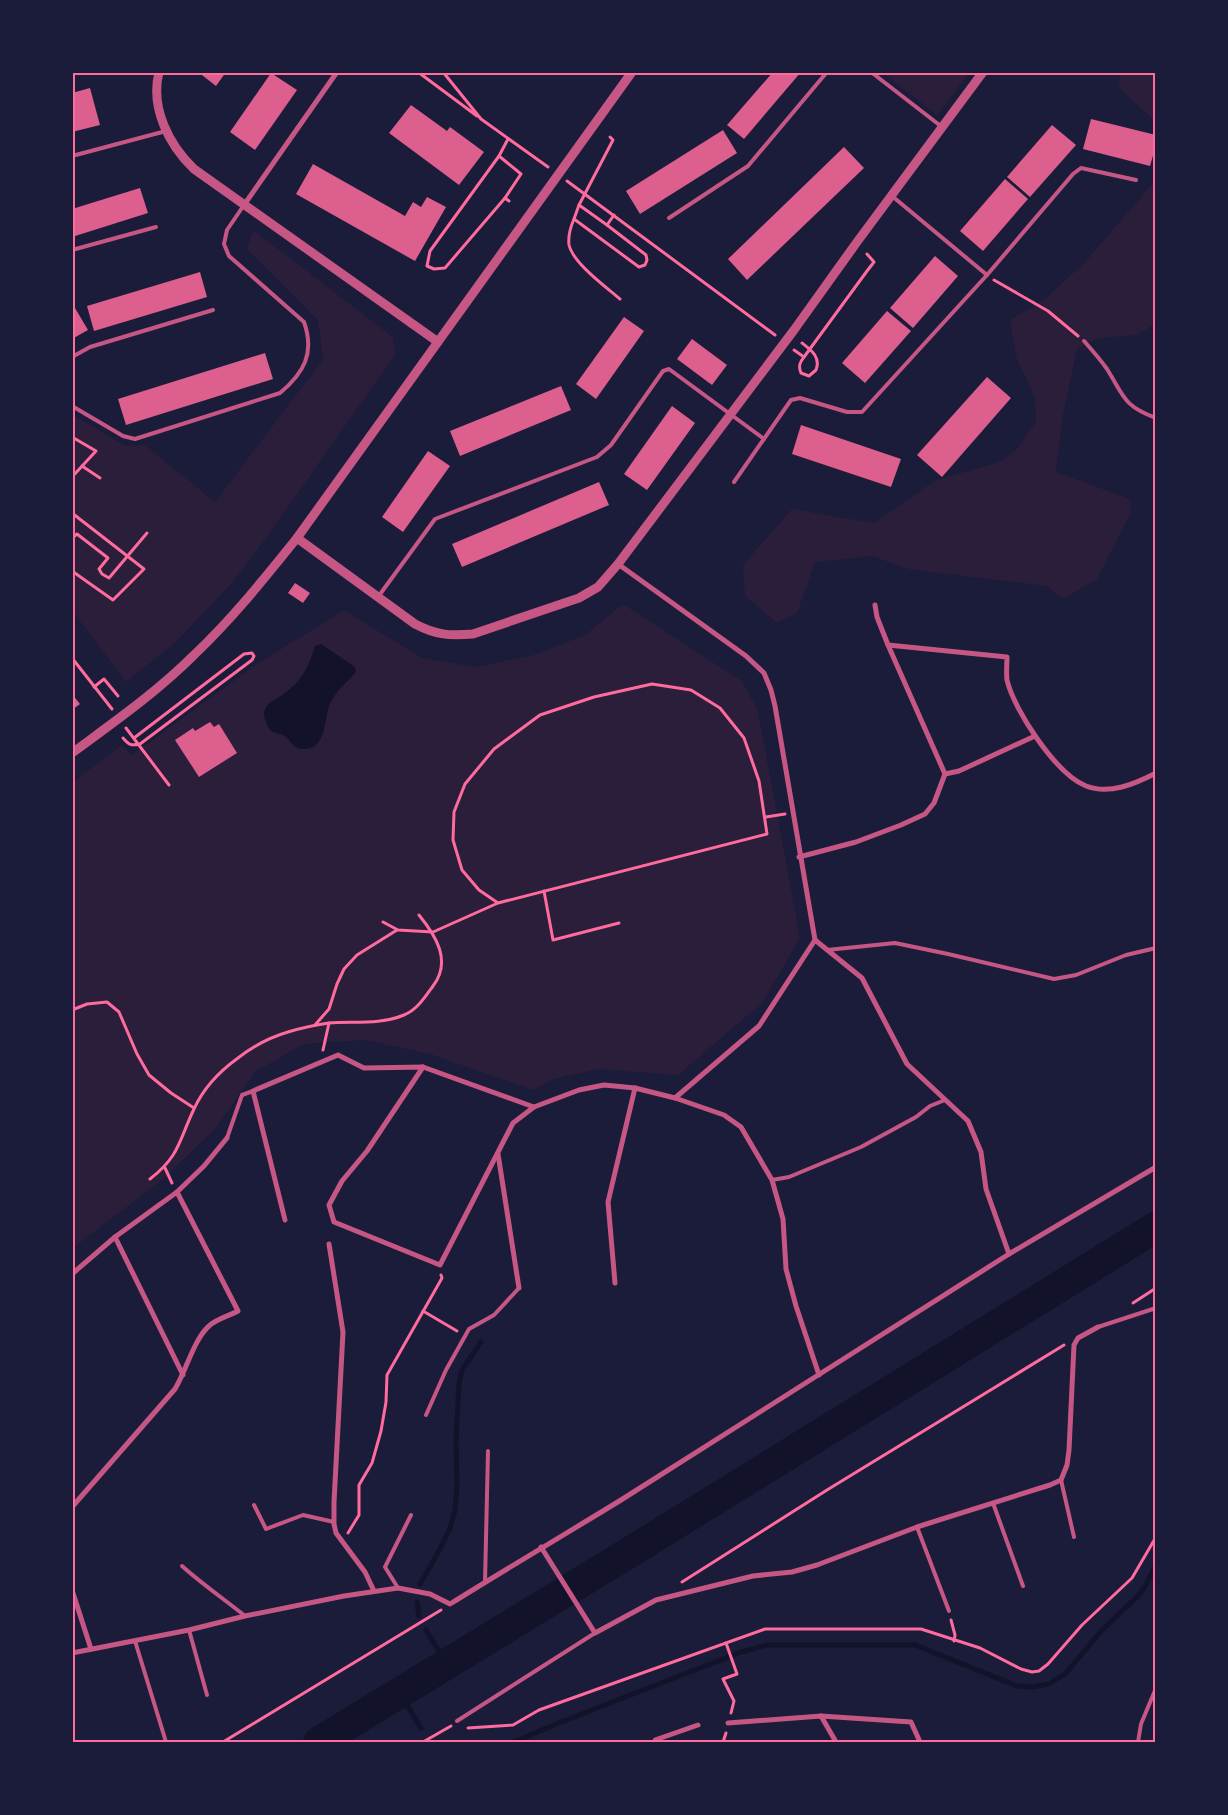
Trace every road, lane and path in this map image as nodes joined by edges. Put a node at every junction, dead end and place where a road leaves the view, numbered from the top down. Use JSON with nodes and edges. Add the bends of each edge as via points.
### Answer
{"nodes":[{"id":1,"x":159,"y":72,"type":"edge"},
{"id":2,"x":337,"y":72,"type":"edge"},
{"id":3,"x":418,"y":72,"type":"edge"},
{"id":4,"x":443,"y":72,"type":"edge"},
{"id":5,"x":632,"y":72,"type":"edge"},
{"id":6,"x":827,"y":72,"type":"edge"},
{"id":7,"x":871,"y":72,"type":"edge"},
{"id":8,"x":983,"y":72,"type":"edge"},
{"id":9,"x":481,"y":119,"type":"junction"},
{"id":10,"x":942,"y":127,"type":"junction"},
{"id":11,"x":166,"y":130,"type":"junction"},
{"id":12,"x":610,"y":137,"type":"dead end"},
{"id":13,"x":508,"y":139,"type":"junction"},
{"id":14,"x":518,"y":146,"type":"dead end"},
{"id":15,"x":72,"y":156,"type":"edge"},
{"id":16,"x":499,"y":156,"type":"junction"},
{"id":17,"x":1136,"y":180,"type":"dead end"},
{"id":18,"x":891,"y":196,"type":"junction"},
{"id":19,"x":505,"y":198,"type":"junction"},
{"id":20,"x":509,"y":201,"type":"dead end"},
{"id":21,"x":244,"y":205,"type":"junction"},
{"id":22,"x":579,"y":205,"type":"junction"},
{"id":23,"x":601,"y":206,"type":"dead end"},
{"id":24,"x":614,"y":215,"type":"junction"},
{"id":25,"x":669,"y":218,"type":"dead end"},
{"id":26,"x":574,"y":219,"type":"junction"},
{"id":27,"x":606,"y":224,"type":"junction"},
{"id":28,"x":156,"y":227,"type":"dead end"},
{"id":29,"x":72,"y":250,"type":"edge"},
{"id":30,"x":867,"y":254,"type":"dead end"},
{"id":31,"x":987,"y":275,"type":"junction"},
{"id":32,"x":620,"y":299,"type":"dead end"},
{"id":33,"x":212,"y":310,"type":"dead end"},
{"id":34,"x":751,"y":317,"type":"dead end"},
{"id":35,"x":1084,"y":341,"type":"joint"},
{"id":36,"x":438,"y":342,"type":"junction"},
{"id":37,"x":802,"y":343,"type":"dead end"},
{"id":38,"x":72,"y":357,"type":"edge"},
{"id":39,"x":72,"y":406,"type":"edge"},
{"id":40,"x":731,"y":415,"type":"junction"},
{"id":41,"x":1156,"y":418,"type":"edge"},
{"id":42,"x":72,"y":437,"type":"edge"},
{"id":43,"x":764,"y":439,"type":"junction"},
{"id":44,"x":82,"y":466,"type":"junction"},
{"id":45,"x":72,"y":477,"type":"edge"},
{"id":46,"x":100,"y":478,"type":"dead end"},
{"id":47,"x":734,"y":482,"type":"dead end"},
{"id":48,"x":72,"y":513,"type":"edge"},
{"id":49,"x":147,"y":533,"type":"dead end"},
{"id":50,"x":72,"y":538,"type":"edge"},
{"id":51,"x":297,"y":538,"type":"junction"},
{"id":52,"x":128,"y":556,"type":"junction"},
{"id":53,"x":618,"y":564,"type":"junction"},
{"id":54,"x":72,"y":571,"type":"edge"},
{"id":55,"x":378,"y":597,"type":"junction"},
{"id":56,"x":875,"y":605,"type":"dead end"},
{"id":57,"x":888,"y":645,"type":"junction"},
{"id":58,"x":72,"y":658,"type":"edge"},
{"id":59,"x":94,"y":687,"type":"junction"},
{"id":60,"x":118,"y":696,"type":"dead end"},
{"id":61,"x":118,"y":716,"type":"dead end"},
{"id":62,"x":123,"y":724,"type":"dead end"},
{"id":63,"x":1035,"y":736,"type":"junction"},
{"id":64,"x":123,"y":738,"type":"dead end"},
{"id":65,"x":134,"y":738,"type":"junction"},
{"id":66,"x":72,"y":753,"type":"edge"},
{"id":67,"x":1156,"y":773,"type":"edge"},
{"id":68,"x":945,"y":774,"type":"junction"},
{"id":69,"x":169,"y":785,"type":"dead end"},
{"id":70,"x":793,"y":812,"type":"junction"},
{"id":71,"x":766,"y":817,"type":"junction"},
{"id":72,"x":799,"y":857,"type":"junction"},
{"id":73,"x":544,"y":891,"type":"junction"},
{"id":74,"x":498,"y":904,"type":"junction"},
{"id":75,"x":420,"y":915,"type":"dead end"},
{"id":76,"x":383,"y":922,"type":"dead end"},
{"id":77,"x":619,"y":923,"type":"dead end"},
{"id":78,"x":398,"y":930,"type":"junction"},
{"id":79,"x":433,"y":932,"type":"junction"},
{"id":80,"x":815,"y":940,"type":"junction"},
{"id":81,"x":1156,"y":948,"type":"edge"},
{"id":82,"x":826,"y":950,"type":"junction"},
{"id":83,"x":72,"y":1010,"type":"edge"},
{"id":84,"x":329,"y":1023,"type":"junction"},
{"id":85,"x":316,"y":1026,"type":"junction"},
{"id":86,"x":320,"y":1063,"type":"junction"},
{"id":87,"x":423,"y":1067,"type":"junction"},
{"id":88,"x":635,"y":1088,"type":"junction"},
{"id":89,"x":253,"y":1090,"type":"junction"},
{"id":90,"x":674,"y":1098,"type":"junction"},
{"id":91,"x":945,"y":1100,"type":"junction"},
{"id":92,"x":534,"y":1107,"type":"junction"},
{"id":93,"x":194,"y":1108,"type":"junction"},
{"id":94,"x":227,"y":1138,"type":"joint"},
{"id":95,"x":498,"y":1154,"type":"junction"},
{"id":96,"x":1156,"y":1167,"type":"edge"},
{"id":97,"x":165,"y":1168,"type":"junction"},
{"id":98,"x":150,"y":1179,"type":"dead end"},
{"id":99,"x":772,"y":1180,"type":"junction"},
{"id":100,"x":177,"y":1192,"type":"junction"},
{"id":101,"x":285,"y":1220,"type":"dead end"},
{"id":102,"x":115,"y":1238,"type":"junction"},
{"id":103,"x":329,"y":1244,"type":"dead end"},
{"id":104,"x":1009,"y":1254,"type":"junction"},
{"id":105,"x":440,"y":1265,"type":"junction"},
{"id":106,"x":72,"y":1274,"type":"edge"},
{"id":107,"x":615,"y":1283,"type":"dead end"},
{"id":108,"x":519,"y":1288,"type":"joint"},
{"id":109,"x":1156,"y":1288,"type":"edge"},
{"id":110,"x":1131,"y":1304,"type":"dead end"},
{"id":111,"x":1156,"y":1308,"type":"edge"},
{"id":112,"x":423,"y":1311,"type":"junction"},
{"id":113,"x":1098,"y":1327,"type":"joint"},
{"id":114,"x":466,"y":1336,"type":"junction"},
{"id":115,"x":1067,"y":1344,"type":"dead end"},
{"id":116,"x":183,"y":1375,"type":"junction"},
{"id":117,"x":819,"y":1375,"type":"junction"},
{"id":118,"x":426,"y":1415,"type":"dead end"},
{"id":119,"x":488,"y":1451,"type":"dead end"},
{"id":120,"x":1061,"y":1480,"type":"junction"},
{"id":121,"x":993,"y":1504,"type":"junction"},
{"id":122,"x":254,"y":1505,"type":"dead end"},
{"id":123,"x":72,"y":1507,"type":"edge"},
{"id":124,"x":411,"y":1516,"type":"dead end"},
{"id":125,"x":334,"y":1522,"type":"junction"},
{"id":126,"x":917,"y":1527,"type":"junction"},
{"id":127,"x":349,"y":1532,"type":"dead end"},
{"id":128,"x":1074,"y":1537,"type":"dead end"},
{"id":129,"x":1156,"y":1537,"type":"edge"},
{"id":130,"x":542,"y":1549,"type":"junction"},
{"id":131,"x":182,"y":1566,"type":"dead end"},
{"id":132,"x":485,"y":1582,"type":"junction"},
{"id":133,"x":678,"y":1584,"type":"dead end"},
{"id":134,"x":1023,"y":1586,"type":"dead end"},
{"id":135,"x":398,"y":1588,"type":"junction"},
{"id":136,"x":72,"y":1590,"type":"edge"},
{"id":137,"x":374,"y":1591,"type":"junction"},
{"id":138,"x":450,"y":1604,"type":"junction"},
{"id":139,"x":949,"y":1611,"type":"joint"},
{"id":140,"x":245,"y":1616,"type":"junction"},
{"id":141,"x":189,"y":1630,"type":"junction"},
{"id":142,"x":593,"y":1631,"type":"junction"},
{"id":143,"x":134,"y":1641,"type":"junction"},
{"id":144,"x":954,"y":1641,"type":"junction"},
{"id":145,"x":726,"y":1644,"type":"junction"},
{"id":146,"x":91,"y":1649,"type":"junction"},
{"id":147,"x":72,"y":1653,"type":"edge"},
{"id":148,"x":1156,"y":1688,"type":"edge"},
{"id":149,"x":207,"y":1695,"type":"dead end"},
{"id":150,"x":821,"y":1716,"type":"junction"},
{"id":151,"x":457,"y":1721,"type":"joint"},
{"id":152,"x":728,"y":1723,"type":"junction"},
{"id":153,"x":698,"y":1725,"type":"dead end"},
{"id":154,"x":450,"y":1727,"type":"junction"},
{"id":155,"x":457,"y":1728,"type":"dead end"},
{"id":156,"x":466,"y":1728,"type":"dead end"},
{"id":157,"x":166,"y":1742,"type":"edge"},
{"id":158,"x":223,"y":1742,"type":"edge"},
{"id":159,"x":423,"y":1742,"type":"edge"},
{"id":160,"x":655,"y":1742,"type":"edge"},
{"id":161,"x":723,"y":1742,"type":"edge"},
{"id":162,"x":836,"y":1742,"type":"edge"},
{"id":163,"x":920,"y":1742,"type":"edge"},
{"id":164,"x":1138,"y":1742,"type":"edge"}],
"edges":[{"from":1,"to":11,"type":"street","via":[[160,115]]},
{"from":2,"to":21,"type":"street"},
{"from":3,"to":9,"type":"path"},
{"from":4,"to":9,"type":"path"},
{"from":5,"to":36,"type":"street"},
{"from":6,"to":25,"type":"lane","via":[[748,166]]},
{"from":7,"to":10,"type":"lane"},
{"from":8,"to":10,"type":"street"},
{"from":9,"to":13,"type":"path"},
{"from":10,"to":18,"type":"street"},
{"from":11,"to":15,"type":"lane"},
{"from":11,"to":21,"type":"street","via":[[183,158],[194,169]]},
{"from":12,"to":22,"type":"path","via":[[613,140]]},
{"from":13,"to":14,"type":"path"},
{"from":13,"to":16,"type":"path"},
{"from":16,"to":19,"type":"path","via":[[520,174]]},
{"from":16,"to":19,"type":"path","via":[[430,251],[427,266],[445,268]]},
{"from":17,"to":31,"type":"lane","via":[[1081,168]]},
{"from":18,"to":31,"type":"lane"},
{"from":18,"to":40,"type":"street"},
{"from":19,"to":20,"type":"path"},
{"from":21,"to":36,"type":"street"},
{"from":21,"to":39,"type":"lane","via":[[227,230],[224,244],[229,256],[304,322],[308,354],[302,371],[280,393],[136,439],[123,436]]},
{"from":22,"to":26,"type":"path"},
{"from":22,"to":27,"type":"path"},
{"from":23,"to":24,"type":"path"},
{"from":24,"to":27,"type":"path"},
{"from":24,"to":34,"type":"path"},
{"from":26,"to":27,"type":"path","via":[[639,267],[646,265],[646,255]]},
{"from":26,"to":32,"type":"path","via":[[569,231],[570,247],[578,260]]},
{"from":28,"to":29,"type":"lane"},
{"from":30,"to":37,"type":"path","via":[[874,262],[867,270],[804,357],[800,363],[801,373],[809,376],[816,370],[818,362],[814,352]]},
{"from":31,"to":35,"type":"path","via":[[1048,311]]},
{"from":31,"to":43,"type":"lane","via":[[862,412],[847,412],[800,398],[791,400]]},
{"from":33,"to":38,"type":"lane","via":[[90,347]]},
{"from":35,"to":41,"type":"lane","via":[[1107,369],[1123,398],[1140,412]]},
{"from":36,"to":51,"type":"street"},
{"from":40,"to":43,"type":"lane"},
{"from":40,"to":53,"type":"street"},
{"from":40,"to":55,"type":"lane","via":[[669,369],[662,371],[611,445],[597,457],[435,519]]},
{"from":42,"to":44,"type":"path","via":[[96,451]]},
{"from":43,"to":47,"type":"lane"},
{"from":44,"to":45,"type":"path"},
{"from":44,"to":46,"type":"path"},
{"from":48,"to":52,"type":"path"},
{"from":49,"to":52,"type":"path"},
{"from":50,"to":52,"type":"path","via":[[77,534],[108,558],[99,569],[109,578]]},
{"from":51,"to":55,"type":"street"},
{"from":51,"to":66,"type":"street","via":[[250,597],[193,656],[133,708]]},
{"from":52,"to":54,"type":"path","via":[[144,569],[114,600]]},
{"from":53,"to":55,"type":"street","via":[[598,587],[579,598],[473,634],[436,634],[415,624]]},
{"from":53,"to":70,"type":"street","via":[[746,656],[764,674],[775,706]]},
{"from":56,"to":57,"type":"street"},
{"from":57,"to":63,"type":"street","via":[[1007,657],[1007,679]]},
{"from":57,"to":68,"type":"street"},
{"from":58,"to":59,"type":"path"},
{"from":59,"to":60,"type":"path","via":[[104,679]]},
{"from":59,"to":61,"type":"path"},
{"from":62,"to":65,"type":"path"},
{"from":63,"to":67,"type":"street","via":[[1055,760],[1086,786],[1115,788]]},
{"from":63,"to":68,"type":"street","via":[[959,771]]},
{"from":64,"to":65,"type":"path","via":[[133,746],[140,744],[252,660],[252,653],[244,654]]},
{"from":65,"to":69,"type":"path"},
{"from":68,"to":72,"type":"street","via":[[934,803],[925,814],[856,842]]},
{"from":70,"to":71,"type":"path"},
{"from":70,"to":72,"type":"street"},
{"from":71,"to":73,"type":"path","via":[[767,834]]},
{"from":71,"to":74,"type":"path","via":[[759,780],[744,738],[720,708],[691,690],[652,684],[594,697],[540,715],[494,749],[465,784],[454,812],[453,840],[462,870],[479,890]]},
{"from":72,"to":80,"type":"street"},
{"from":73,"to":74,"type":"path"},
{"from":73,"to":77,"type":"path","via":[[553,940]]},
{"from":74,"to":79,"type":"path"},
{"from":75,"to":79,"type":"path"},
{"from":76,"to":78,"type":"path"},
{"from":78,"to":79,"type":"path"},
{"from":78,"to":85,"type":"path","via":[[357,955],[344,969],[329,1008]]},
{"from":79,"to":84,"type":"path","via":[[441,951],[442,966],[436,982],[422,1002],[405,1015],[377,1022]]},
{"from":80,"to":82,"type":"street"},
{"from":80,"to":90,"type":"street","via":[[759,1026]]},
{"from":81,"to":82,"type":"lane","via":[[1126,955],[1076,975],[1054,979],[895,943]]},
{"from":82,"to":91,"type":"street","via":[[862,978],[908,1064]]},
{"from":83,"to":93,"type":"path","via":[[87,1004],[107,1002],[119,1012],[149,1075]]},
{"from":84,"to":85,"type":"path"},
{"from":84,"to":86,"type":"path"},
{"from":85,"to":93,"type":"path","via":[[286,1032],[237,1058],[212,1082]]},
{"from":86,"to":87,"type":"street","via":[[338,1055],[364,1068]]},
{"from":86,"to":89,"type":"street"},
{"from":87,"to":92,"type":"street"},
{"from":87,"to":105,"type":"street","via":[[367,1150],[342,1180],[329,1205],[334,1222]]},
{"from":88,"to":90,"type":"street"},
{"from":88,"to":92,"type":"street","via":[[604,1085],[579,1090]]},
{"from":88,"to":107,"type":"street","via":[[608,1202]]},
{"from":89,"to":94,"type":"lane","via":[[242,1095]]},
{"from":89,"to":101,"type":"street"},
{"from":90,"to":99,"type":"street","via":[[724,1115],[741,1127]]},
{"from":91,"to":99,"type":"lane","via":[[861,1147],[789,1177]]},
{"from":91,"to":104,"type":"street","via":[[968,1121],[981,1152],[986,1189]]},
{"from":92,"to":95,"type":"street","via":[[513,1123]]},
{"from":93,"to":97,"type":"path","via":[[174,1156]]},
{"from":94,"to":100,"type":"street"},
{"from":95,"to":105,"type":"street"},
{"from":95,"to":108,"type":"street"},
{"from":96,"to":104,"type":"street"},
{"from":97,"to":98,"type":"path"},
{"from":97,"to":100,"type":"path"},
{"from":99,"to":117,"type":"street","via":[[783,1219],[786,1269]]},
{"from":100,"to":102,"type":"street"},
{"from":100,"to":116,"type":"street","via":[[238,1311],[209,1326],[190,1355]]},
{"from":102,"to":106,"type":"street"},
{"from":102,"to":116,"type":"street"},
{"from":103,"to":125,"type":"street","via":[[343,1332]]},
{"from":104,"to":117,"type":"street"},
{"from":105,"to":112,"type":"path","via":[[442,1278]]},
{"from":108,"to":114,"type":"lane","via":[[494,1315],[469,1329]]},
{"from":109,"to":110,"type":"path"},
{"from":111,"to":113,"type":"lane"},
{"from":112,"to":114,"type":"path"},
{"from":112,"to":127,"type":"path","via":[[387,1375],[381,1432],[372,1464],[359,1485],[359,1515]]},
{"from":113,"to":120,"type":"street","via":[[1078,1338],[1074,1345],[1069,1450]]},
{"from":114,"to":118,"type":"lane"},
{"from":115,"to":133,"type":"path"},
{"from":116,"to":123,"type":"street","via":[[175,1389]]},
{"from":117,"to":130,"type":"street"},
{"from":119,"to":132,"type":"lane"},
{"from":120,"to":121,"type":"street"},
{"from":120,"to":128,"type":"lane"},
{"from":121,"to":126,"type":"street"},
{"from":121,"to":134,"type":"lane"},
{"from":122,"to":125,"type":"lane","via":[[266,1529],[303,1515]]},
{"from":124,"to":135,"type":"lane","via":[[385,1567]]},
{"from":125,"to":137,"type":"street","via":[[336,1533],[365,1572]]},
{"from":126,"to":139,"type":"lane"},
{"from":126,"to":142,"type":"street","via":[[792,1572],[753,1576],[656,1600]]},
{"from":129,"to":144,"type":"path","via":[[1132,1578],[1039,1671],[1021,1669],[980,1648]]},
{"from":130,"to":132,"type":"street"},
{"from":130,"to":142,"type":"street"},
{"from":131,"to":140,"type":"lane"},
{"from":132,"to":138,"type":"street"},
{"from":135,"to":137,"type":"street"},
{"from":135,"to":138,"type":"street","via":[[430,1594]]},
{"from":136,"to":146,"type":"street"},
{"from":137,"to":140,"type":"street"},
{"from":138,"to":158,"type":"path"},
{"from":139,"to":144,"type":"path"},
{"from":140,"to":141,"type":"street"},
{"from":141,"to":143,"type":"street"},
{"from":141,"to":149,"type":"lane"},
{"from":142,"to":151,"type":"lane"},
{"from":143,"to":146,"type":"street"},
{"from":143,"to":157,"type":"lane"},
{"from":144,"to":145,"type":"path","via":[[921,1629],[795,1628],[758,1631]]},
{"from":145,"to":152,"type":"path","via":[[737,1671],[737,1674],[723,1679],[734,1701]]},
{"from":145,"to":156,"type":"path","via":[[539,1710],[513,1726]]},
{"from":146,"to":147,"type":"street"},
{"from":148,"to":164,"type":"lane","via":[[1141,1724]]},
{"from":150,"to":152,"type":"street"},
{"from":150,"to":162,"type":"street"},
{"from":150,"to":163,"type":"street","via":[[911,1722]]},
{"from":151,"to":154,"type":"path"},
{"from":152,"to":161,"type":"path"},
{"from":153,"to":160,"type":"street"},
{"from":154,"to":155,"type":"path"},
{"from":154,"to":159,"type":"path"}]}
